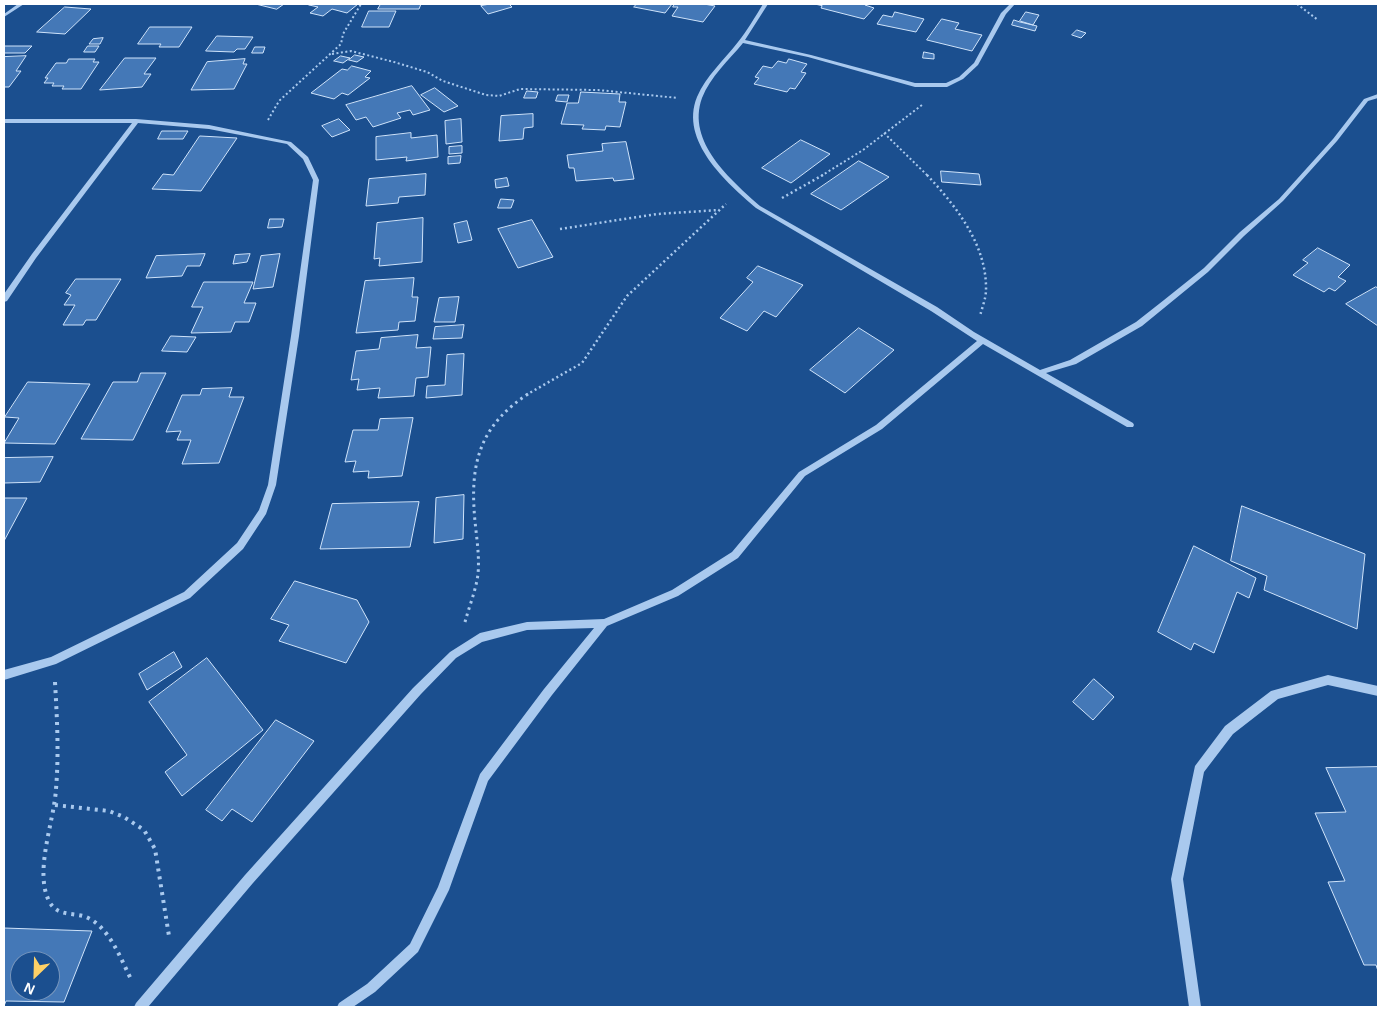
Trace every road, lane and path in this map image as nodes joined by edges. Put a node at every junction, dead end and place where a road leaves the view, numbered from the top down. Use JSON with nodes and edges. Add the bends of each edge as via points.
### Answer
{"nodes":[{"id":1,"x":21,"y":4,"type":"edge"},
{"id":2,"x":361,"y":4,"type":"edge"},
{"id":3,"x":765,"y":4,"type":"edge"},
{"id":4,"x":1013,"y":4,"type":"edge"},
{"id":5,"x":1297,"y":4,"type":"edge"},
{"id":6,"x":4,"y":16,"type":"edge"},
{"id":7,"x":1318,"y":20,"type":"dead end"},
{"id":8,"x":741,"y":41,"type":"junction"},
{"id":9,"x":332,"y":54,"type":"junction"},
{"id":10,"x":947,"y":85,"type":"junction"},
{"id":11,"x":1378,"y":96,"type":"edge"},
{"id":12,"x":699,"y":99,"type":"junction"},
{"id":13,"x":4,"y":121,"type":"edge"},
{"id":14,"x":136,"y":121,"type":"junction"},
{"id":15,"x":884,"y":133,"type":"junction"},
{"id":16,"x":260,"y":137,"type":"junction"},
{"id":17,"x":739,"y":191,"type":"junction"},
{"id":18,"x":758,"y":206,"type":"junction"},
{"id":19,"x":720,"y":210,"type":"junction"},
{"id":20,"x":560,"y":229,"type":"dead end"},
{"id":21,"x":4,"y":299,"type":"edge"},
{"id":22,"x":971,"y":334,"type":"junction"},
{"id":23,"x":982,"y":341,"type":"junction"},
{"id":24,"x":1038,"y":373,"type":"junction"},
{"id":25,"x":1130,"y":425,"type":"dead end"},
{"id":26,"x":604,"y":623,"type":"junction"},
{"id":27,"x":453,"y":655,"type":"junction"},
{"id":28,"x":54,"y":661,"type":"junction"},
{"id":29,"x":4,"y":675,"type":"edge"},
{"id":30,"x":1378,"y":691,"type":"edge"},
{"id":31,"x":55,"y":805,"type":"junction"},
{"id":32,"x":173,"y":967,"type":"junction"},
{"id":33,"x":142,"y":1005,"type":"edge"},
{"id":34,"x":343,"y":1007,"type":"edge"},
{"id":35,"x":1195,"y":1007,"type":"edge"}],
"edges":[{"from":1,"to":6,"type":"street"},
{"from":2,"to":9,"type":"path","via":[[343,34],[341,44]]},
{"from":3,"to":8,"type":"street"},
{"from":4,"to":10,"type":"street","via":[[1004,13],[976,64],[961,78]]},
{"from":5,"to":7,"type":"path"},
{"from":8,"to":10,"type":"street","via":[[916,85]]},
{"from":8,"to":12,"type":"street"},
{"from":9,"to":12,"type":"path","via":[[350,51],[394,62],[486,95],[499,96],[520,89],[598,90]]},
{"from":9,"to":16,"type":"path","via":[[279,101]]},
{"from":10,"to":15,"type":"path"},
{"from":11,"to":24,"type":"street","via":[[1366,100],[1281,200],[1167,302],[1139,324],[1073,362]]},
{"from":12,"to":17,"type":"street","via":[[698,136],[717,168]]},
{"from":13,"to":14,"type":"street"},
{"from":14,"to":16,"type":"street","via":[[210,127]]},
{"from":14,"to":21,"type":"street"},
{"from":15,"to":18,"type":"path","via":[[863,150],[798,190]]},
{"from":15,"to":22,"type":"path","via":[[928,173],[977,242],[985,270],[985,285],[981,312]]},
{"from":16,"to":28,"type":"street","via":[[289,143],[306,158],[316,180],[272,485],[263,511],[240,546],[186,595]]},
{"from":17,"to":18,"type":"street"},
{"from":17,"to":19,"type":"path"},
{"from":18,"to":22,"type":"street"},
{"from":19,"to":20,"type":"path","via":[[657,214]]},
{"from":19,"to":27,"type":"path","via":[[627,296],[582,363],[521,398],[485,436],[478,453],[474,480],[478,574]]},
{"from":22,"to":23,"type":"street"},
{"from":23,"to":24,"type":"street"},
{"from":23,"to":26,"type":"street","via":[[879,427],[802,474],[735,555],[675,593]]},
{"from":24,"to":25,"type":"street"},
{"from":26,"to":27,"type":"street","via":[[527,626],[480,638]]},
{"from":26,"to":34,"type":"street","via":[[484,778],[443,890],[414,948],[371,988]]},
{"from":27,"to":32,"type":"street","via":[[351,764]]},
{"from":28,"to":29,"type":"street"},
{"from":28,"to":31,"type":"path","via":[[58,745]]},
{"from":30,"to":35,"type":"street","via":[[1328,680],[1275,695],[1229,730],[1199,770],[1176,879]]},
{"from":31,"to":32,"type":"path","via":[[109,811],[144,830],[154,849]]},
{"from":31,"to":33,"type":"path","via":[[45,864],[50,903],[65,915],[86,917],[105,932]]},
{"from":32,"to":33,"type":"street"}]}
